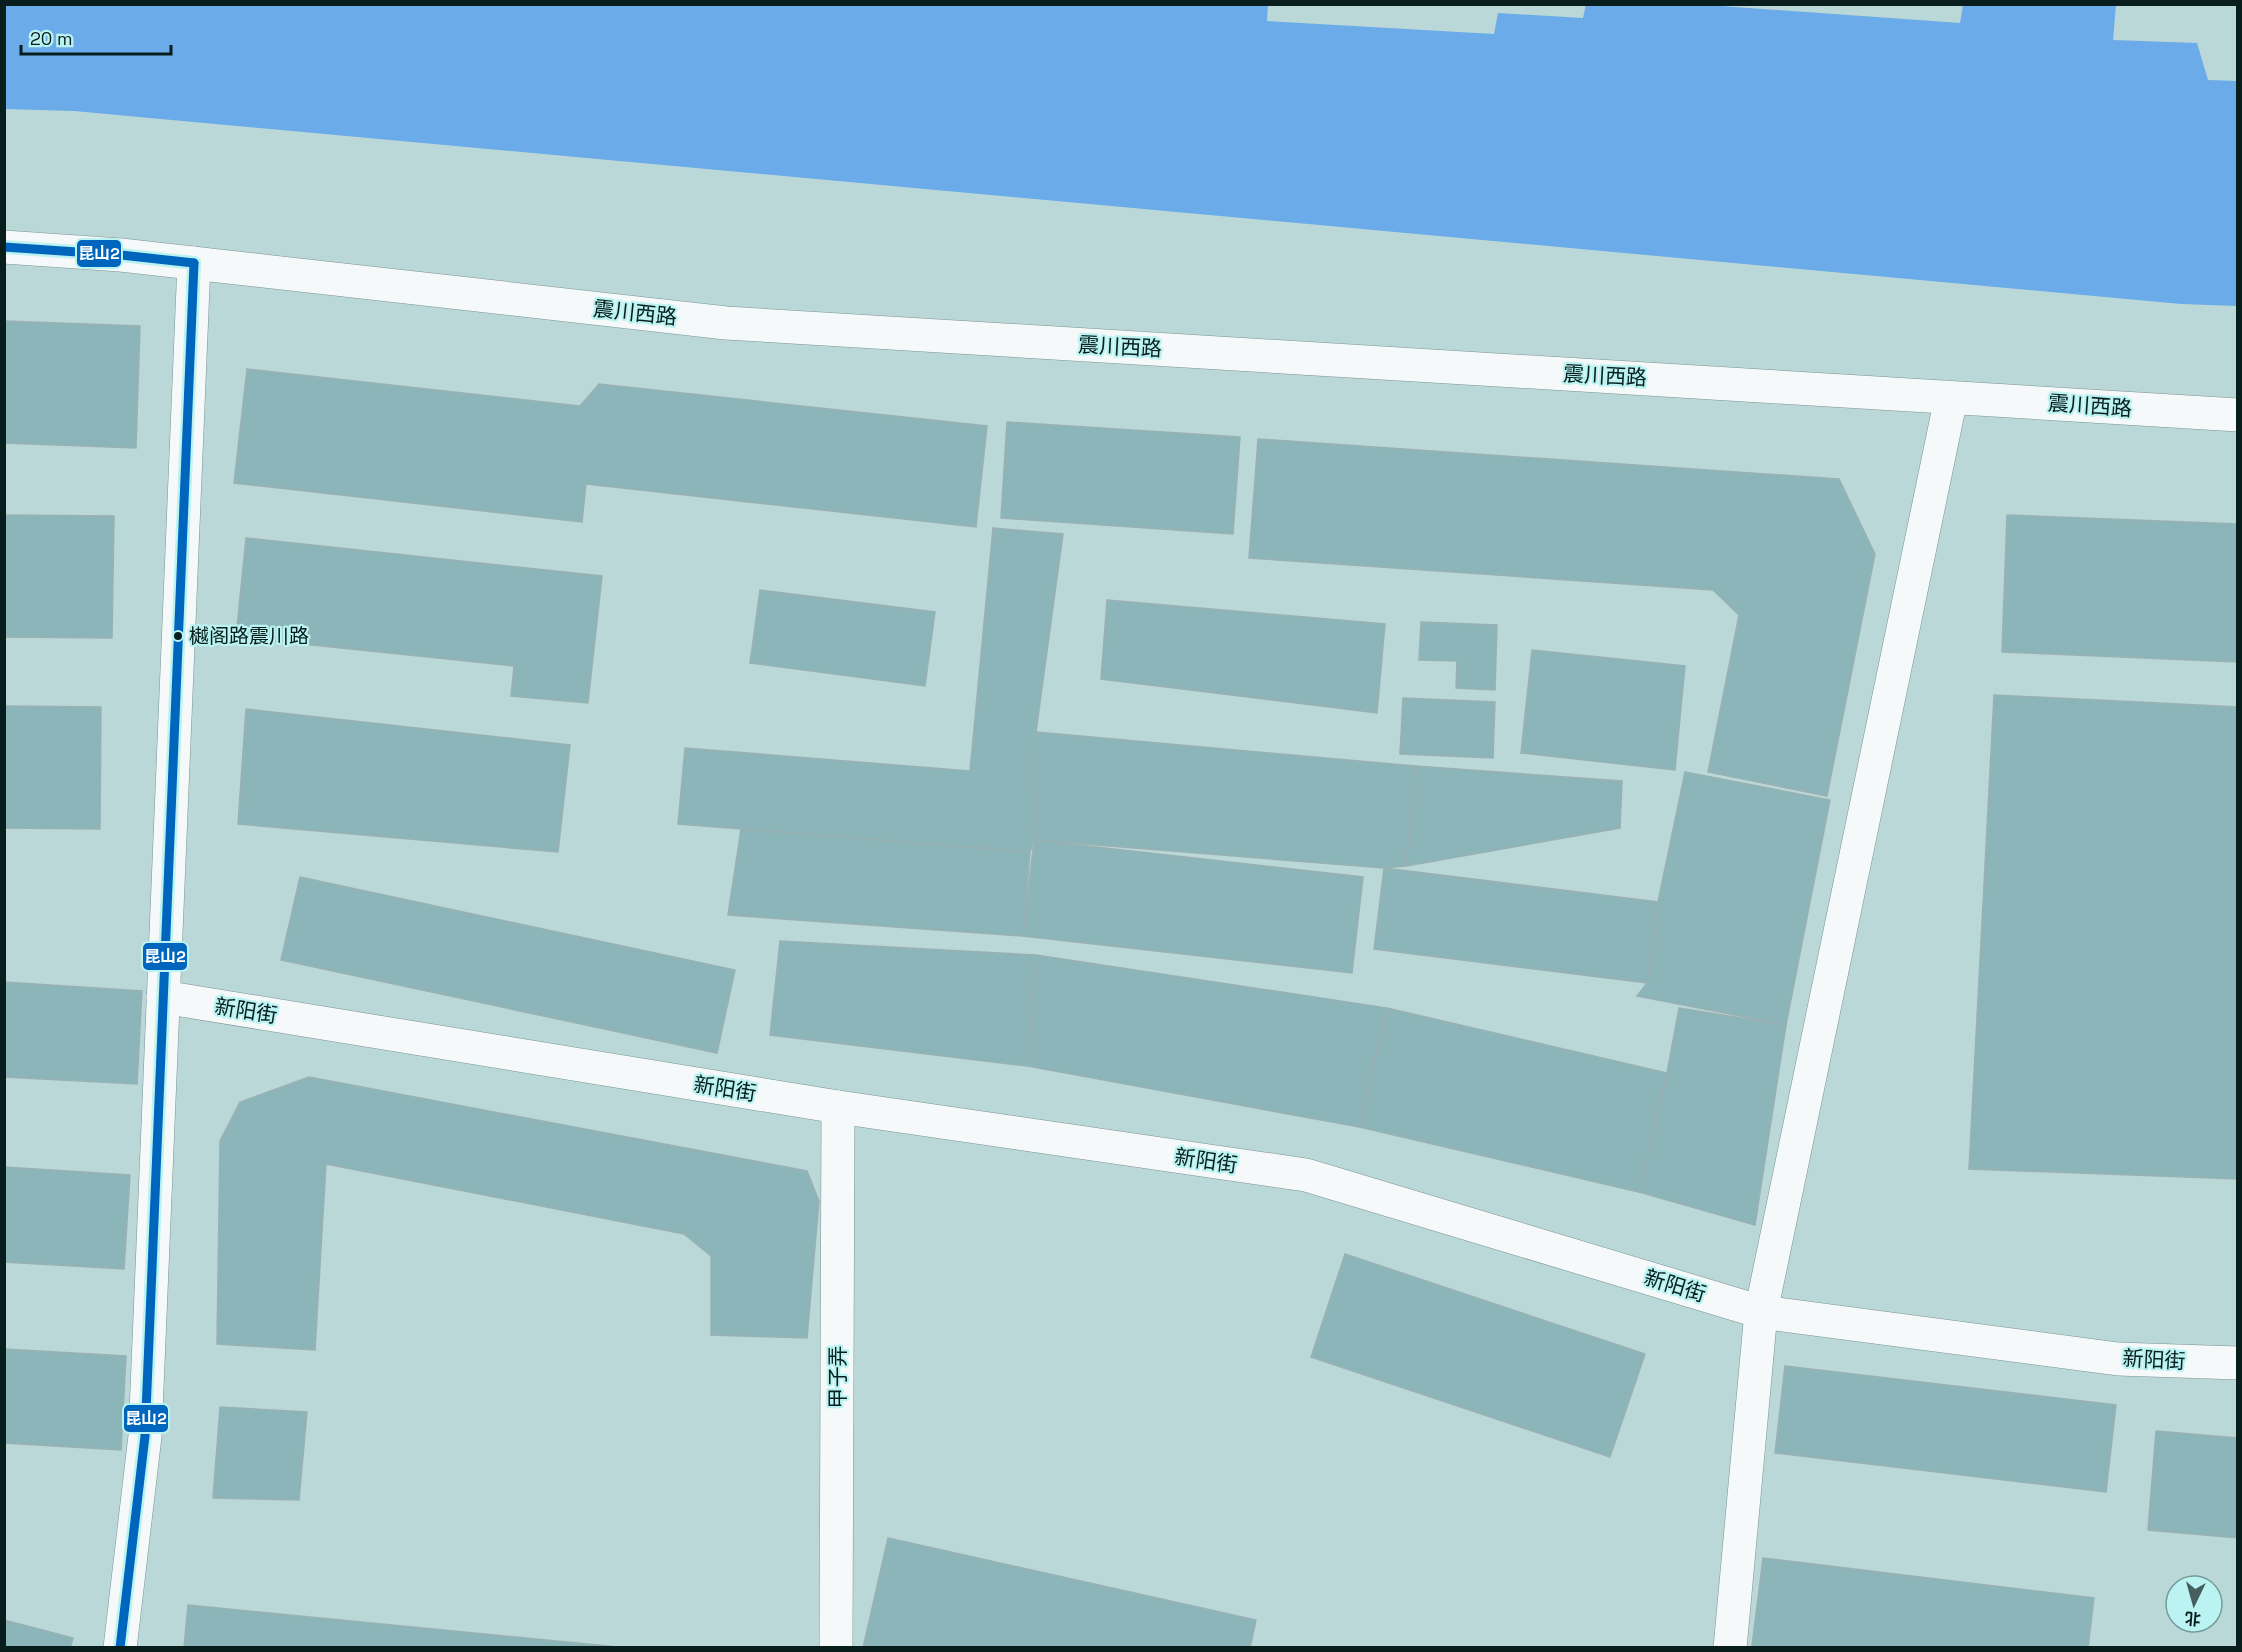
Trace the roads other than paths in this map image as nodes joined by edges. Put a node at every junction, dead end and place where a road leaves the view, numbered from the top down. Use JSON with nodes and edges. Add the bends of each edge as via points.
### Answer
{"nodes":[{"id":1,"x":4,"y":247,"type":"edge"},
{"id":2,"x":194,"y":263,"type":"junction"},
{"id":3,"x":1951,"y":398,"type":"junction"},
{"id":4,"x":2238,"y":415,"type":"edge"},
{"id":5,"x":163,"y":997,"type":"junction"},
{"id":6,"x":838,"y":1107,"type":"junction"},
{"id":7,"x":1761,"y":1312,"type":"junction"},
{"id":8,"x":2238,"y":1363,"type":"edge"},
{"id":9,"x":120,"y":1647,"type":"edge"},
{"id":10,"x":836,"y":1647,"type":"edge"},
{"id":11,"x":1730,"y":1647,"type":"edge"}],
"edges":[{"from":1,"to":2,"type":"street","name":"震川西路"},
{"from":2,"to":3,"type":"street","name":"震川西路","via":[[726,323]]},
{"from":2,"to":5,"type":"street"},
{"from":3,"to":4,"type":"street","name":"震川西路"},
{"from":3,"to":7,"type":"street"},
{"from":5,"to":6,"type":"street","name":"新阳街"},
{"from":5,"to":9,"type":"street","via":[[145,1436]]},
{"from":6,"to":7,"type":"street","name":"新阳街","via":[[1306,1175]]},
{"from":6,"to":10,"type":"street","name":"甲子弄"},
{"from":7,"to":8,"type":"street","name":"新阳街","via":[[2118,1359]]},
{"from":7,"to":11,"type":"street"}]}
